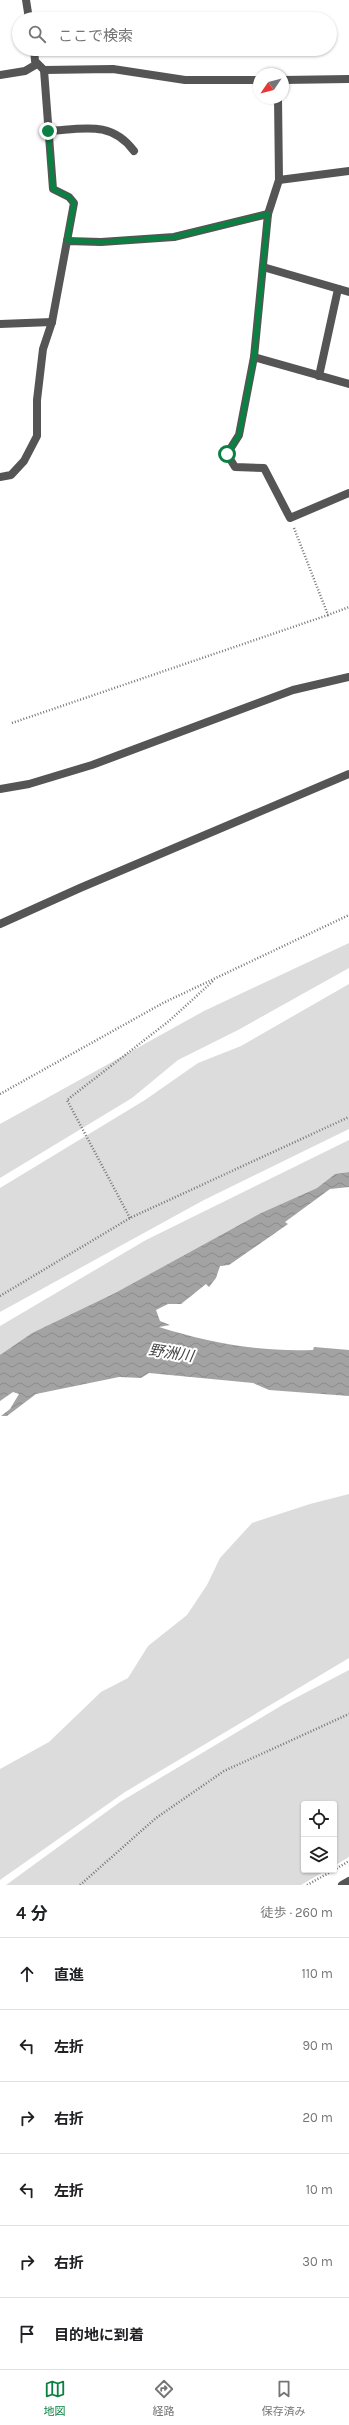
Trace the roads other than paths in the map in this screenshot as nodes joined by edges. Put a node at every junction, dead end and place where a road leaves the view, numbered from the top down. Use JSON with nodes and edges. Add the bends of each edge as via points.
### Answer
{"nodes":[{"id":1,"x":26,"y":0,"type":"edge"},
{"id":2,"x":28,"y":12,"type":"edge"},
{"id":3,"x":35,"y":56,"type":"edge"},
{"id":4,"x":37,"y":64,"type":"junction"},
{"id":5,"x":44,"y":70,"type":"junction"},
{"id":6,"x":0,"y":75,"type":"edge"},
{"id":7,"x":349,"y":79,"type":"edge"},
{"id":8,"x":253,"y":80,"type":"edge"},
{"id":9,"x":289,"y":80,"type":"edge"},
{"id":10,"x":278,"y":104,"type":"edge"},
{"id":11,"x":48,"y":131,"type":"junction"},
{"id":12,"x":134,"y":151,"type":"dead end"},
{"id":13,"x":349,"y":171,"type":"edge"},
{"id":14,"x":279,"y":180,"type":"junction"},
{"id":15,"x":268,"y":214,"type":"junction"},
{"id":16,"x":67,"y":240,"type":"junction"},
{"id":17,"x":263,"y":267,"type":"junction"},
{"id":18,"x":338,"y":289,"type":"junction"},
{"id":19,"x":349,"y":292,"type":"edge"},
{"id":20,"x":52,"y":322,"type":"junction"},
{"id":21,"x":0,"y":324,"type":"edge"},
{"id":22,"x":254,"y":358,"type":"junction"},
{"id":23,"x":319,"y":376,"type":"junction"},
{"id":24,"x":349,"y":384,"type":"edge"},
{"id":25,"x":0,"y":477,"type":"edge"},
{"id":26,"x":349,"y":493,"type":"edge"},
{"id":27,"x":349,"y":677,"type":"edge"},
{"id":28,"x":349,"y":774,"type":"edge"},
{"id":29,"x":0,"y":789,"type":"edge"},
{"id":30,"x":0,"y":924,"type":"edge"},
{"id":31,"x":349,"y":1881,"type":"edge"},
{"id":32,"x":342,"y":1885,"type":"edge"}],
"edges":[{"from":1,"to":2,"type":"street"},
{"from":3,"to":4,"type":"street"},
{"from":4,"to":5,"type":"street"},
{"from":4,"to":6,"type":"street","via":[[25,71]]},
{"from":5,"to":8,"type":"street","via":[[113,69],[185,80]]},
{"from":5,"to":11,"type":"street"},
{"from":7,"to":9,"type":"street"},
{"from":10,"to":14,"type":"street"},
{"from":11,"to":12,"type":"street","via":[[100,128],[125,139]]},
{"from":11,"to":16,"type":"street","via":[[53,189],[69,197],[74,203]]},
{"from":13,"to":14,"type":"street"},
{"from":14,"to":15,"type":"street"},
{"from":15,"to":16,"type":"street","via":[[174,237],[101,242]]},
{"from":15,"to":17,"type":"street"},
{"from":16,"to":20,"type":"street"},
{"from":17,"to":18,"type":"street"},
{"from":17,"to":22,"type":"street"},
{"from":18,"to":19,"type":"street"},
{"from":18,"to":23,"type":"street"},
{"from":20,"to":21,"type":"street"},
{"from":20,"to":25,"type":"street","via":[[43,348],[40,370],[37,436],[24,461],[16,470],[11,475]]},
{"from":22,"to":23,"type":"street"},
{"from":22,"to":26,"type":"street","via":[[239,435],[227,454],[235,467],[264,468],[290,518]]},
{"from":23,"to":24,"type":"street"},
{"from":27,"to":29,"type":"street","via":[[293,690],[92,765],[29,784]]},
{"from":28,"to":30,"type":"street"},
{"from":31,"to":32,"type":"street"}]}
